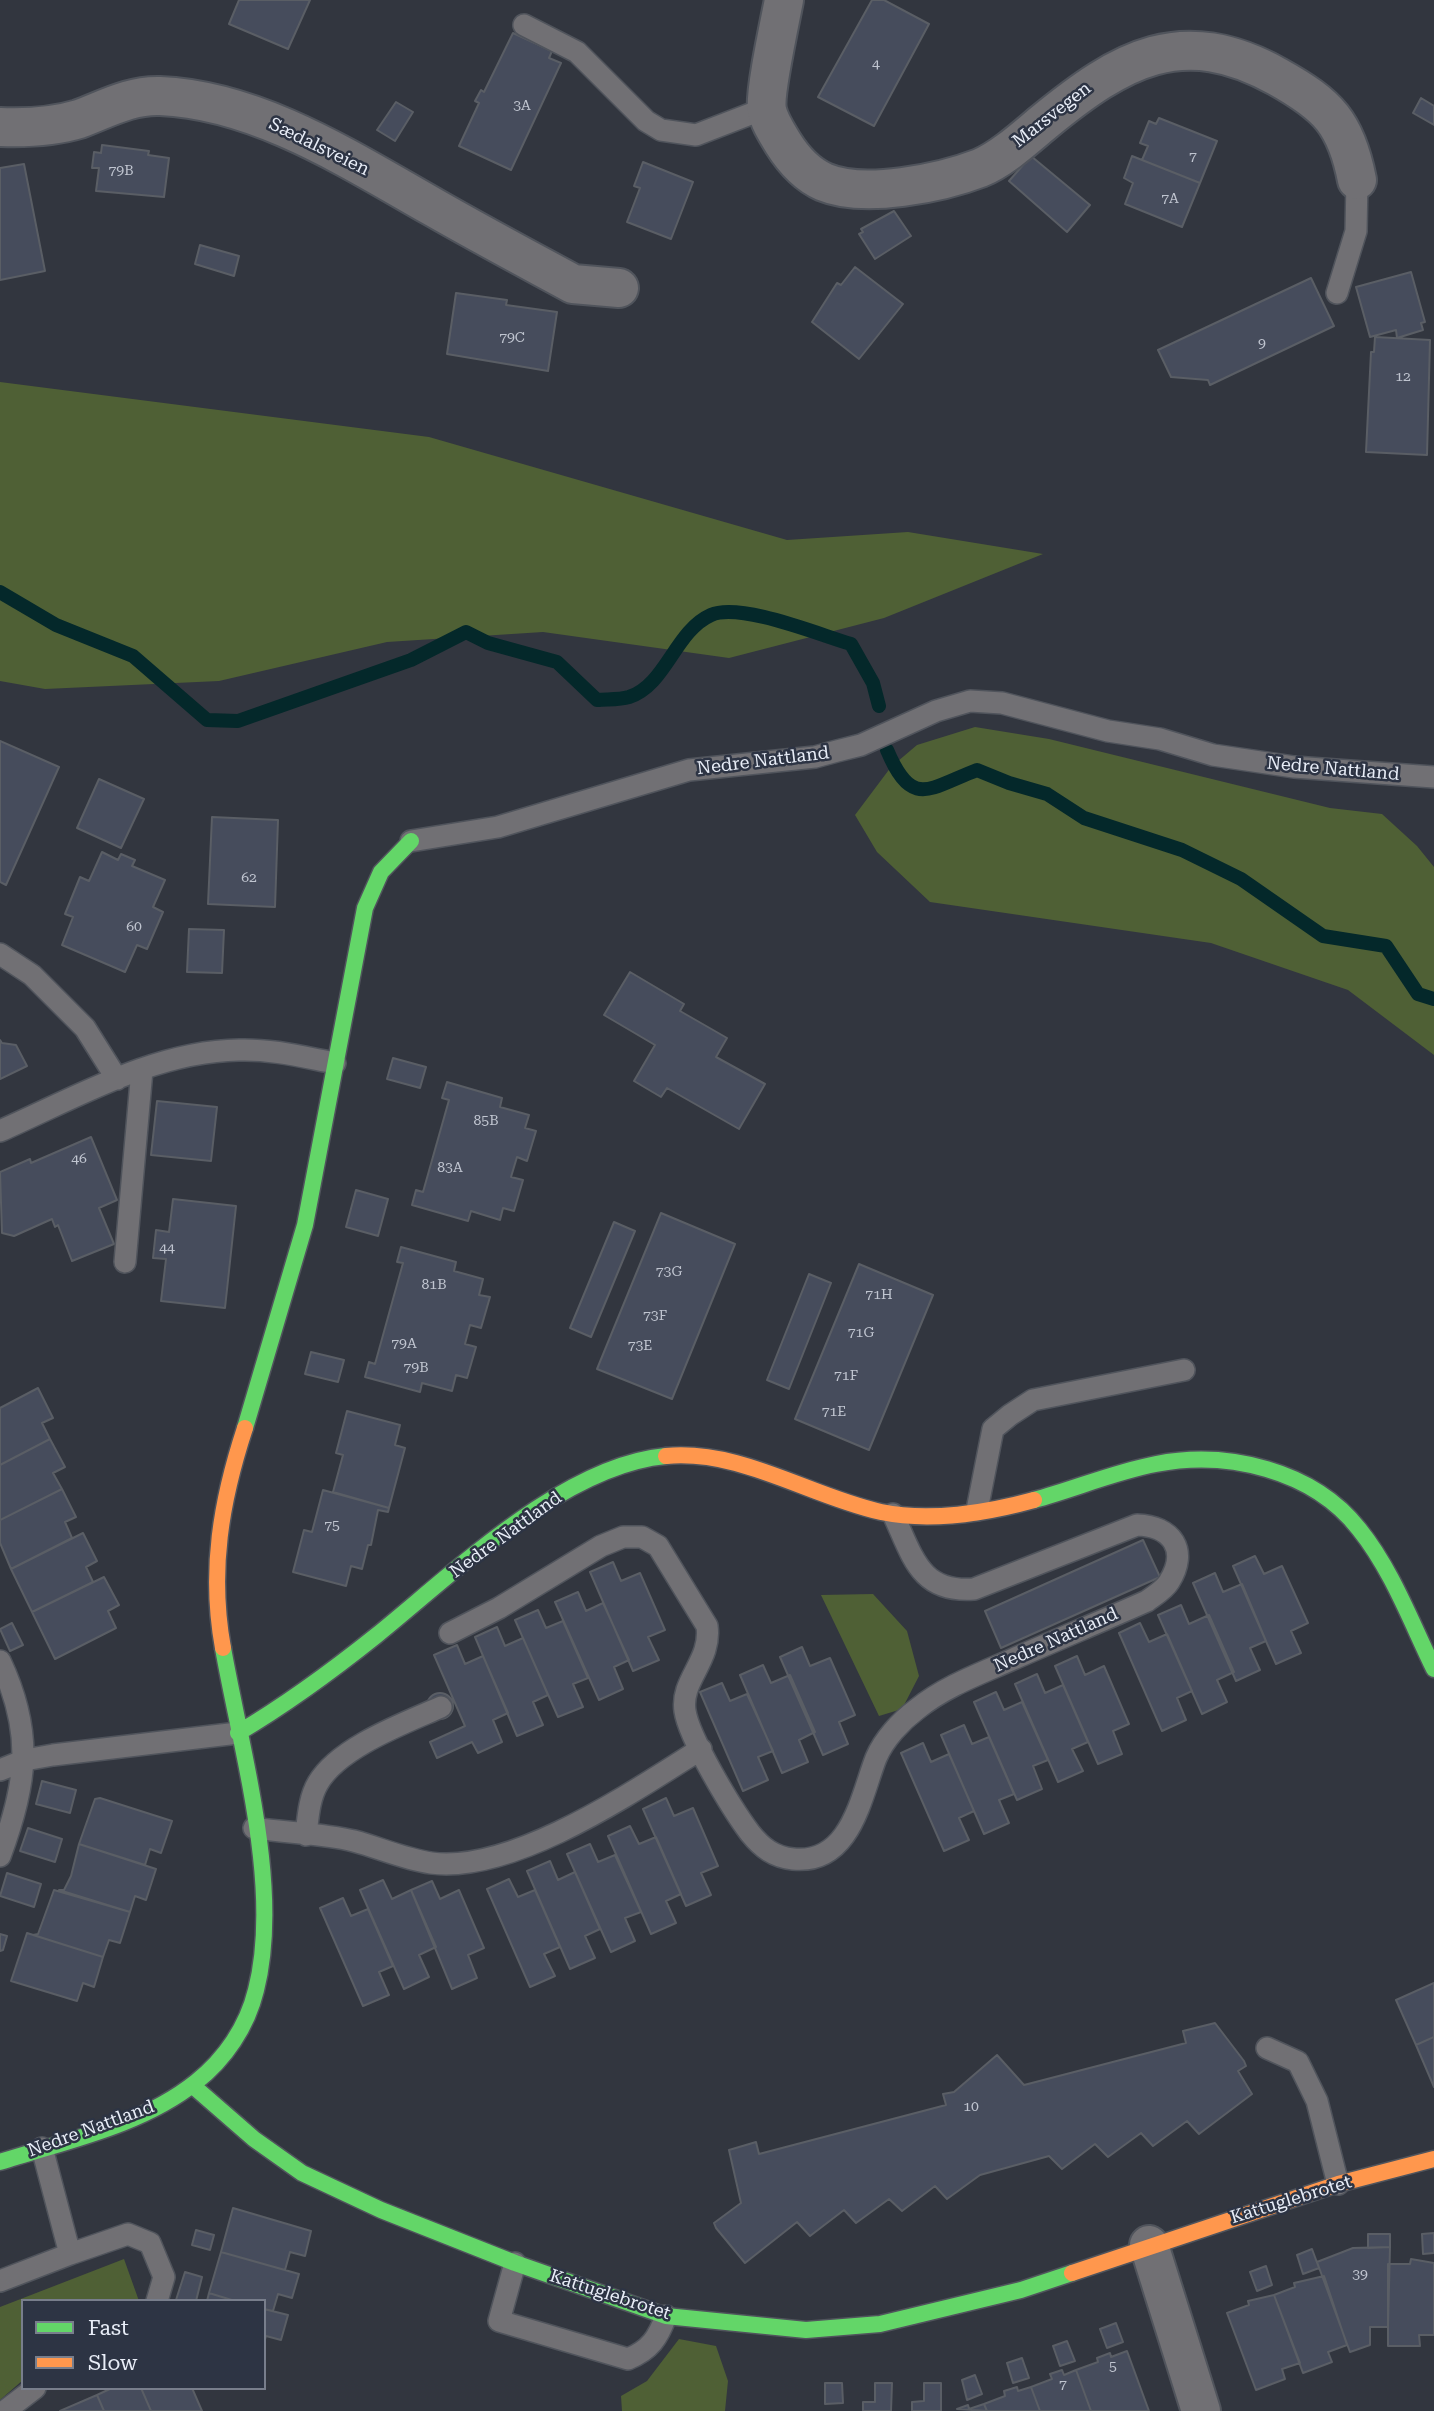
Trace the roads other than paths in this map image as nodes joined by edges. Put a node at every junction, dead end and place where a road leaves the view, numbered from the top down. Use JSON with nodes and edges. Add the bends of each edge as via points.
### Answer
{"nodes":[{"id":1,"x":784,"y":0,"type":"edge"},
{"id":2,"x":524,"y":25,"type":"dead end"},
{"id":3,"x":766,"y":108,"type":"junction"},
{"id":4,"x":0,"y":127,"type":"edge"},
{"id":5,"x":1357,"y":180,"type":"joint"},
{"id":6,"x":619,"y":288,"type":"dead end"},
{"id":7,"x":1337,"y":293,"type":"dead end"},
{"id":8,"x":1434,"y":777,"type":"edge"},
{"id":9,"x":411,"y":841,"type":"joint"},
{"id":10,"x":0,"y":954,"type":"edge"},
{"id":11,"x":335,"y":1063,"type":"junction"},
{"id":12,"x":142,"y":1070,"type":"junction"},
{"id":13,"x":117,"y":1079,"type":"junction"},
{"id":14,"x":0,"y":1131,"type":"edge"},
{"id":15,"x":125,"y":1262,"type":"dead end"},
{"id":16,"x":1184,"y":1370,"type":"dead end"},
{"id":17,"x":977,"y":1510,"type":"junction"},
{"id":18,"x":893,"y":1514,"type":"junction"},
{"id":19,"x":450,"y":1633,"type":"dead end"},
{"id":20,"x":0,"y":1661,"type":"edge"},
{"id":21,"x":1434,"y":1669,"type":"edge"},
{"id":22,"x":441,"y":1707,"type":"dead end"},
{"id":23,"x":238,"y":1733,"type":"junction"},
{"id":24,"x":701,"y":1749,"type":"junction"},
{"id":25,"x":25,"y":1760,"type":"junction"},
{"id":26,"x":0,"y":1770,"type":"edge"},
{"id":27,"x":254,"y":1828,"type":"junction"},
{"id":28,"x":306,"y":1835,"type":"junction"},
{"id":29,"x":0,"y":1856,"type":"edge"},
{"id":30,"x":1267,"y":2048,"type":"dead end"},
{"id":31,"x":192,"y":2085,"type":"junction"},
{"id":32,"x":42,"y":2148,"type":"junction"},
{"id":33,"x":1434,"y":2159,"type":"edge"},
{"id":34,"x":0,"y":2162,"type":"edge"},
{"id":35,"x":1338,"y":2184,"type":"junction"},
{"id":36,"x":1149,"y":2245,"type":"junction"},
{"id":37,"x":70,"y":2255,"type":"junction"},
{"id":38,"x":515,"y":2263,"type":"junction"},
{"id":39,"x":0,"y":2281,"type":"edge"},
{"id":40,"x":158,"y":2299,"type":"edge"},
{"id":41,"x":666,"y":2316,"type":"junction"},
{"id":42,"x":32,"y":2390,"type":"edge"},
{"id":43,"x":5,"y":2411,"type":"edge"},
{"id":44,"x":1201,"y":2411,"type":"edge"}],
"edges":[{"from":1,"to":3,"type":"street"},
{"from":2,"to":3,"type":"lane","via":[[577,52],[646,121],[661,130],[696,135]]},
{"from":3,"to":5,"type":"street","name":"Marsvegen","via":[[796,162],[825,182],[864,189],[923,184],[982,167],[1091,83],[1135,61],[1173,49],[1212,52],[1256,65],[1331,115],[1350,145]]},
{"from":4,"to":6,"type":"street","name":"Sædalsveien","via":[[35,128],[156,95],[195,98],[242,110],[330,151],[573,284]]},
{"from":5,"to":7,"type":"lane","via":[[1356,231]]},
{"from":8,"to":9,"type":"lane","name":"Nedre Nattland","via":[[1294,767],[1213,755],[1160,738],[1108,731],[1002,703],[970,701],[861,745],[815,757],[689,770],[498,827]]},
{"from":9,"to":11,"type":"street","name":"Nedre Nattland","via":[[390,856],[360,916]]},
{"from":10,"to":13,"type":"lane","via":[[32,975],[85,1028]]},
{"from":11,"to":12,"type":"lane","via":[[272,1051],[237,1050],[191,1055]]},
{"from":11,"to":23,"type":"street","name":"Nedre Nattland","via":[[307,1219],[231,1471],[217,1554],[218,1615]]},
{"from":12,"to":13,"type":"lane"},
{"from":12,"to":15,"type":"lane"},
{"from":13,"to":14,"type":"lane"},
{"from":16,"to":17,"type":"lane","via":[[1034,1400],[1010,1415],[993,1429]]},
{"from":17,"to":18,"type":"street","name":"Nedre Nattland"},
{"from":17,"to":21,"type":"street","name":"Nedre Nattland","via":[[1011,1506],[1133,1468],[1179,1459],[1265,1467],[1331,1500],[1358,1527]]},
{"from":18,"to":23,"type":"street","name":"Nedre Nattland","via":[[725,1461],[684,1453],[617,1465],[583,1479],[549,1502],[284,1707]]},
{"from":18,"to":24,"type":"lane","name":"Nedre Nattland","via":[[916,1563],[933,1584],[954,1591],[974,1589],[1137,1525],[1157,1526],[1170,1535],[1177,1553],[1175,1570],[1167,1585],[1147,1601],[956,1684],[917,1709],[890,1735],[877,1757],[858,1815],[842,1840],[822,1854],[802,1860],[778,1857],[758,1844]]},
{"from":19,"to":24,"type":"lane","name":"Nedre Nattland","via":[[601,1546],[622,1537],[642,1537],[658,1546],[706,1626],[706,1654],[685,1692],[685,1712]]},
{"from":20,"to":25,"type":"lane","via":[[21,1718]]},
{"from":22,"to":28,"type":"lane","via":[[375,1737],[336,1763],[318,1782]]},
{"from":23,"to":25,"type":"lane","name":"Nedre Nattland"},
{"from":23,"to":27,"type":"street","name":"Nedre Nattland"},
{"from":24,"to":28,"type":"lane","via":[[595,1814],[503,1853],[471,1861],[433,1863],[353,1841]]},
{"from":25,"to":26,"type":"lane","name":"Nedre Nattland"},
{"from":25,"to":29,"type":"lane","via":[[18,1808]]},
{"from":27,"to":28,"type":"lane"},
{"from":27,"to":31,"type":"street","name":"Nedre Nattland","via":[[263,1896],[264,1944],[258,1989],[242,2030],[214,2067]]},
{"from":30,"to":35,"type":"lane","via":[[1298,2062],[1317,2101]]},
{"from":31,"to":32,"type":"street","name":"Nedre Nattland","via":[[146,2112]]},
{"from":31,"to":38,"type":"street","name":"Kattuglebrotet","via":[[254,2139],[302,2172],[381,2210]]},
{"from":32,"to":34,"type":"street","name":"Nedre Nattland"},
{"from":32,"to":37,"type":"lane"},
{"from":33,"to":35,"type":"street","name":"Kattuglebrotet"},
{"from":35,"to":36,"type":"street","name":"Kattuglebrotet"},
{"from":36,"to":41,"type":"street","name":"Kattuglebrotet","via":[[1021,2290],[880,2324],[806,2330]]},
{"from":36,"to":44,"type":"street"},
{"from":37,"to":39,"type":"lane"},
{"from":37,"to":40,"type":"lane","via":[[128,2234],[150,2244],[164,2277]]},
{"from":38,"to":41,"type":"street","name":"Kattuglebrotet"},
{"from":38,"to":41,"type":"lane","via":[[499,2321],[628,2359],[646,2352],[659,2336]]},
{"from":42,"to":43,"type":"lane"}]}
